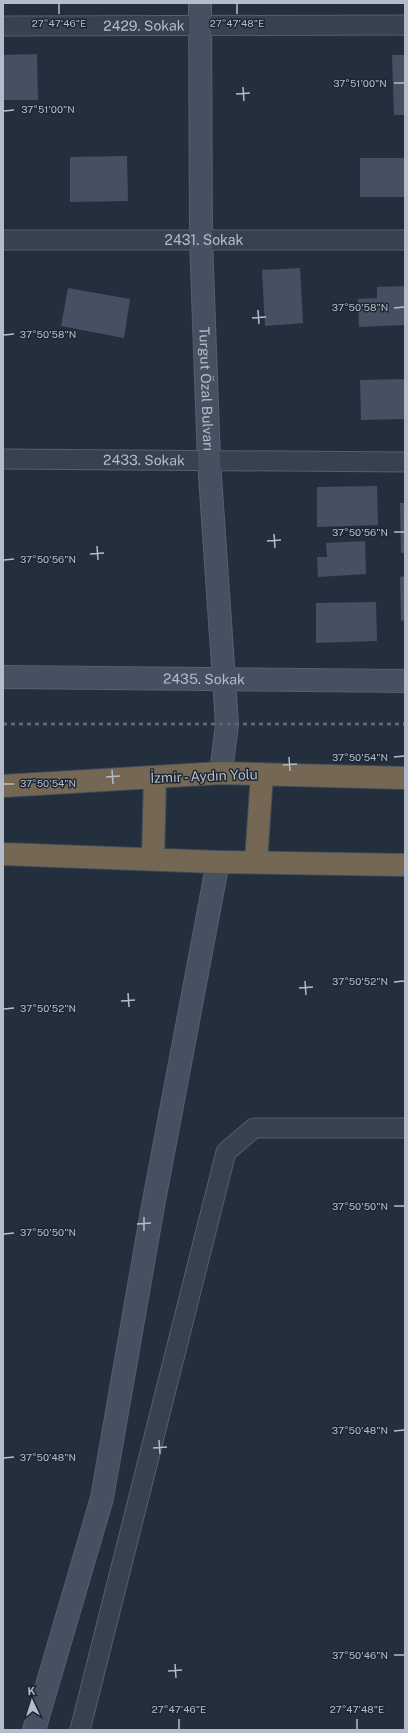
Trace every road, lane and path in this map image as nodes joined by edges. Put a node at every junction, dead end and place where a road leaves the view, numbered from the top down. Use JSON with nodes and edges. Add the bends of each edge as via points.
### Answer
{"nodes":[{"id":1,"x":200,"y":3,"type":"edge"},
{"id":2,"x":405,"y":25,"type":"edge"},
{"id":3,"x":3,"y":26,"type":"edge"},
{"id":4,"x":200,"y":26,"type":"junction"},
{"id":5,"x":201,"y":239,"type":"junction"},
{"id":6,"x":3,"y":240,"type":"edge"},
{"id":7,"x":405,"y":240,"type":"edge"},
{"id":8,"x":3,"y":459,"type":"edge"},
{"id":9,"x":209,"y":461,"type":"junction"},
{"id":10,"x":405,"y":462,"type":"edge"},
{"id":11,"x":3,"y":677,"type":"edge"},
{"id":12,"x":224,"y":680,"type":"junction"},
{"id":13,"x":405,"y":681,"type":"edge"},
{"id":14,"x":221,"y":773,"type":"junction"},
{"id":15,"x":262,"y":774,"type":"junction"},
{"id":16,"x":155,"y":777,"type":"junction"},
{"id":17,"x":405,"y":778,"type":"edge"},
{"id":18,"x":3,"y":786,"type":"edge"},
{"id":19,"x":3,"y":854,"type":"edge"},
{"id":20,"x":153,"y":859,"type":"junction"},
{"id":21,"x":218,"y":862,"type":"junction"},
{"id":22,"x":256,"y":862,"type":"junction"},
{"id":23,"x":405,"y":865,"type":"edge"},
{"id":24,"x":405,"y":1128,"type":"edge"},
{"id":25,"x":34,"y":1730,"type":"edge"},
{"id":26,"x":80,"y":1730,"type":"edge"}],
"edges":[{"from":1,"to":4,"type":"street","name":"Turgut Özal Bulvarı"},
{"from":2,"to":4,"type":"street","name":"2429. Sokak"},
{"from":3,"to":4,"type":"street","name":"2429. Sokak"},
{"from":4,"to":5,"type":"street","name":"Turgut Özal Bulvarı"},
{"from":5,"to":6,"type":"street","name":"2431. Sokak"},
{"from":5,"to":7,"type":"street","name":"2431. Sokak"},
{"from":5,"to":9,"type":"street","name":"Turgut Özal Bulvarı"},
{"from":8,"to":9,"type":"street","name":"2433. Sokak"},
{"from":9,"to":10,"type":"street","name":"2433. Sokak"},
{"from":9,"to":12,"type":"street","name":"Turgut Özal Bulvarı"},
{"from":11,"to":12,"type":"street","name":"2435. Sokak"},
{"from":12,"to":13,"type":"street","name":"2435. Sokak"},
{"from":12,"to":14,"type":"street","name":"Turgut Özal Bulvarı","via":[[227,724]]},
{"from":14,"to":15,"type":"highway","name":"İzmir - Aydın Yolu"},
{"from":14,"to":16,"type":"highway","name":"İzmir - Aydın Yolu"},
{"from":15,"to":17,"type":"highway","name":"İzmir - Aydın Yolu"},
{"from":15,"to":22,"type":"highway"},
{"from":16,"to":18,"type":"highway","name":"İzmir - Aydın Yolu"},
{"from":16,"to":20,"type":"highway"},
{"from":19,"to":20,"type":"highway"},
{"from":20,"to":21,"type":"highway"},
{"from":21,"to":22,"type":"highway"},
{"from":21,"to":25,"type":"street","via":[[153,1206],[102,1498]]},
{"from":22,"to":23,"type":"highway"},
{"from":24,"to":26,"type":"street","via":[[254,1128],[226,1152]]}]}
